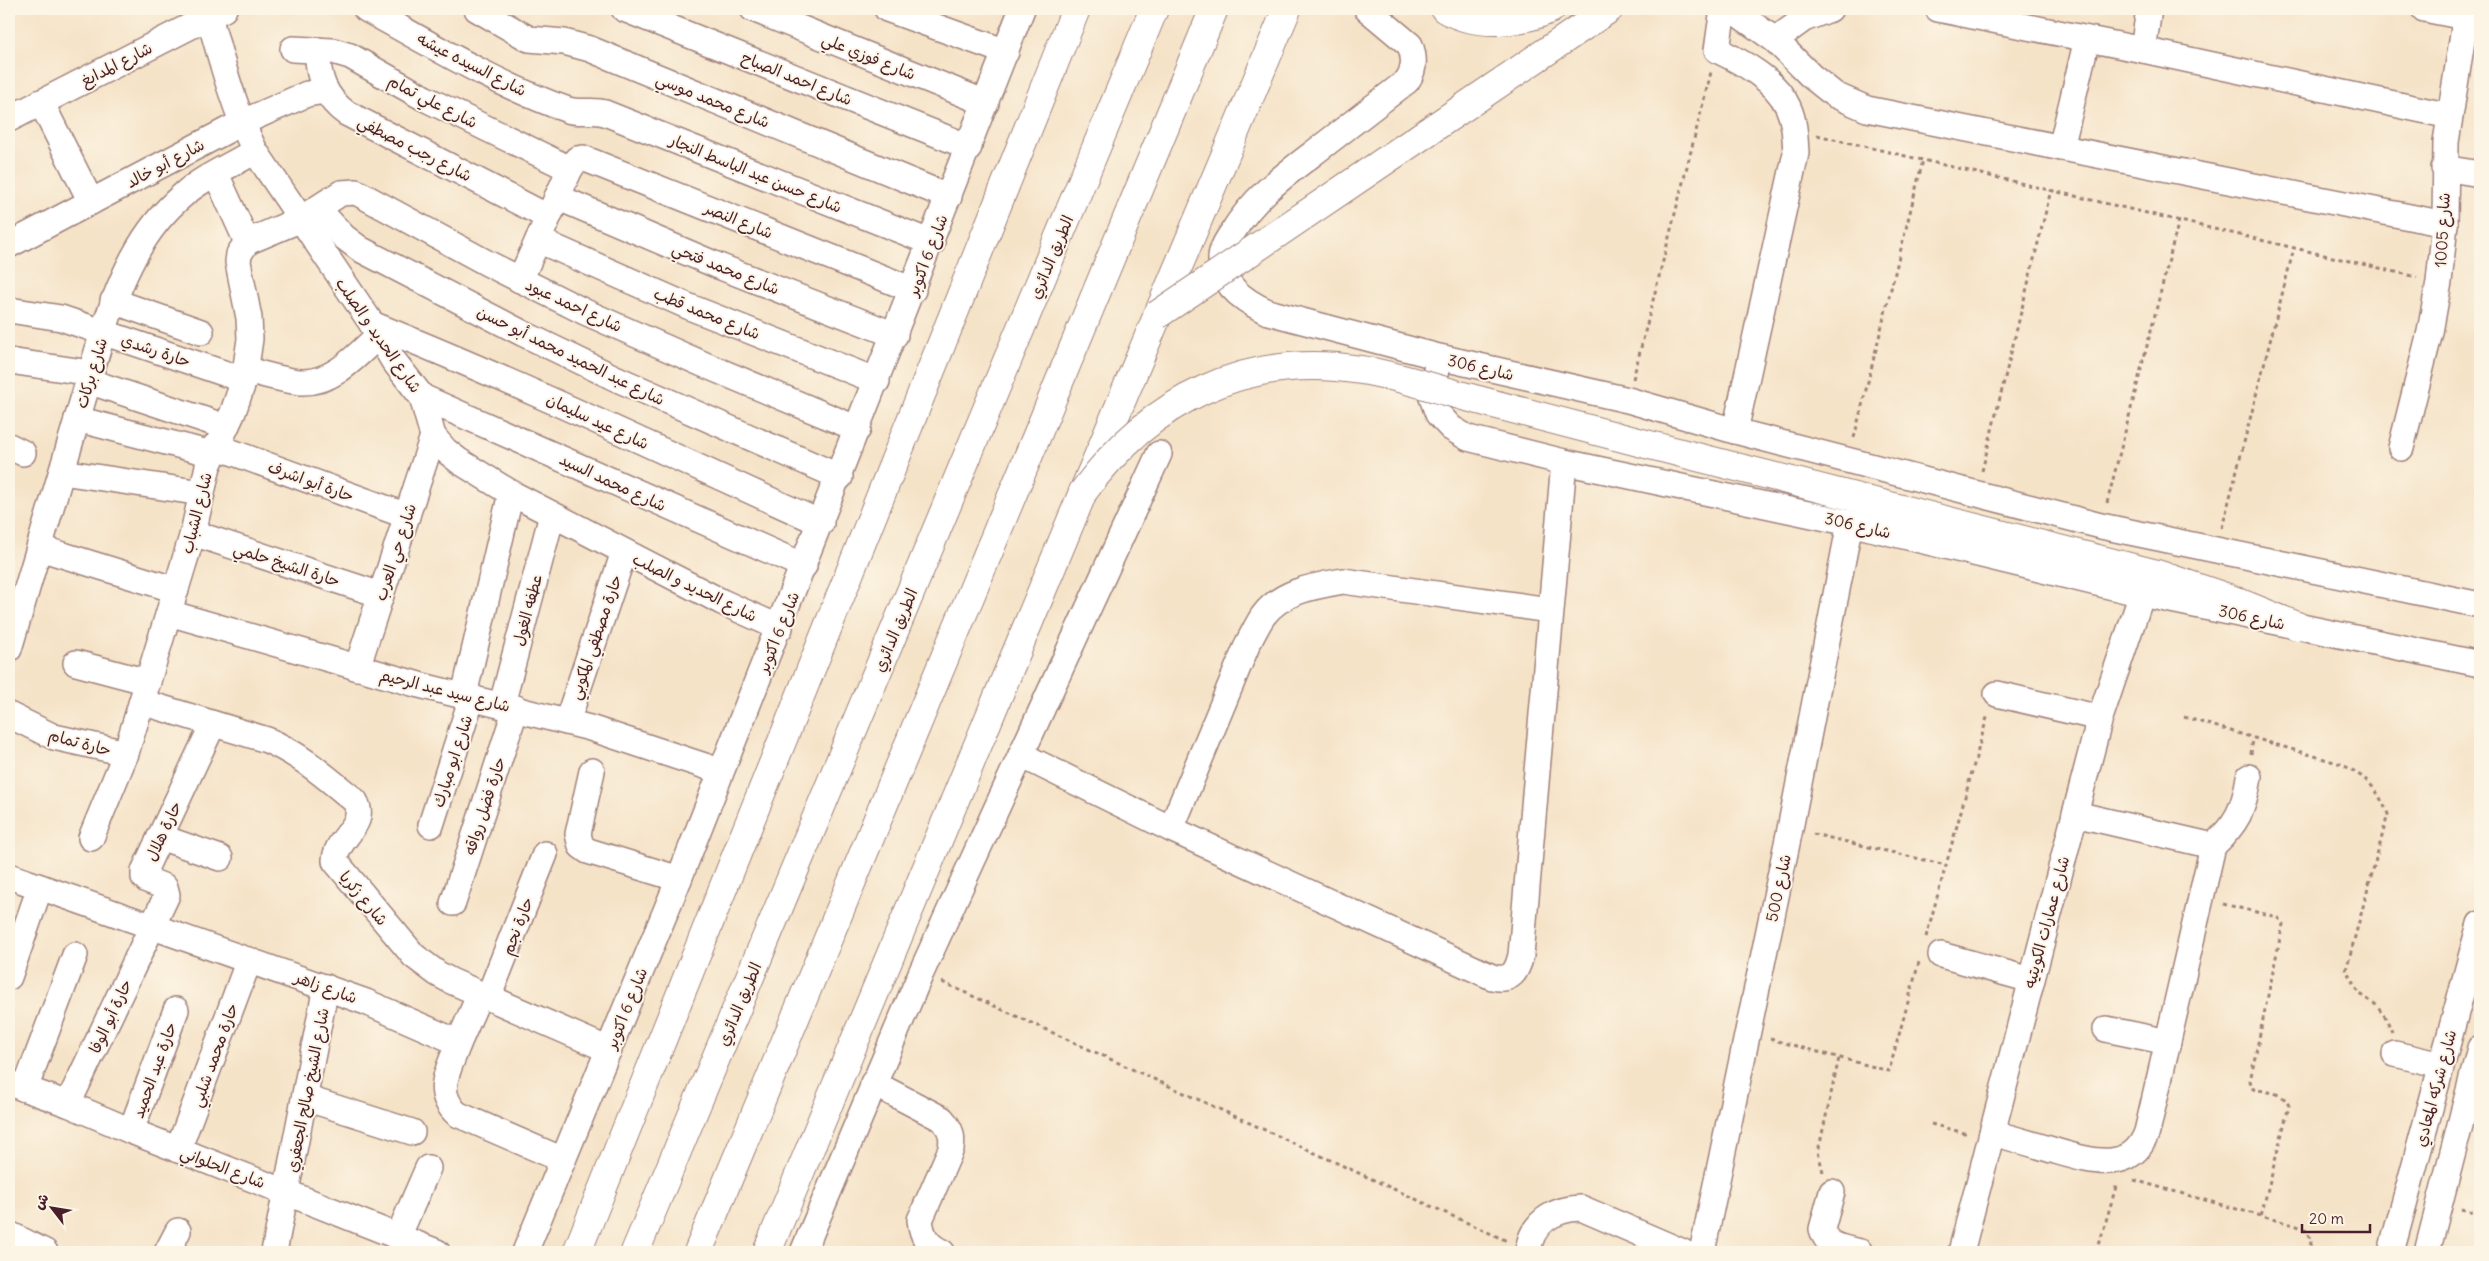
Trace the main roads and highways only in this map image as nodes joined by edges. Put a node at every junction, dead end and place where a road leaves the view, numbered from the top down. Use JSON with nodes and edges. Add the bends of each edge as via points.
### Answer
{"nodes":[{"id":1,"x":1076,"y":9,"type":"edge"},
{"id":2,"x":1154,"y":9,"type":"edge"},
{"id":3,"x":1214,"y":9,"type":"edge"},
{"id":4,"x":1287,"y":9,"type":"edge"},
{"id":5,"x":1445,"y":9,"type":"edge"},
{"id":6,"x":1551,"y":9,"type":"edge"},
{"id":7,"x":1609,"y":9,"type":"edge"},
{"id":8,"x":1157,"y":315,"type":"junction"},
{"id":9,"x":1083,"y":492,"type":"junction"},
{"id":10,"x":2297,"y":626,"type":"road end"},
{"id":11,"x":577,"y":1252,"type":"edge"},
{"id":12,"x":635,"y":1252,"type":"edge"},
{"id":13,"x":698,"y":1252,"type":"edge"},
{"id":14,"x":767,"y":1252,"type":"edge"}],
"edges":[{"from":1,"to":11,"type":"highway"},
{"from":2,"to":12,"type":"highway","name":"الطريق الدائري"},
{"from":3,"to":13,"type":"highway"},
{"from":4,"to":8,"type":"highway"},
{"from":5,"to":6,"type":"highway","via":[[1493,22],[1533,17]]},
{"from":7,"to":8,"type":"highway","bridge":true},
{"from":8,"to":9,"type":"highway"},
{"from":9,"to":10,"type":"highway","bridge":true,"via":[[1120,446],[1158,415],[1191,395],[1266,371],[1333,366],[1362,370],[2157,574]]},
{"from":9,"to":14,"type":"highway"}]}
